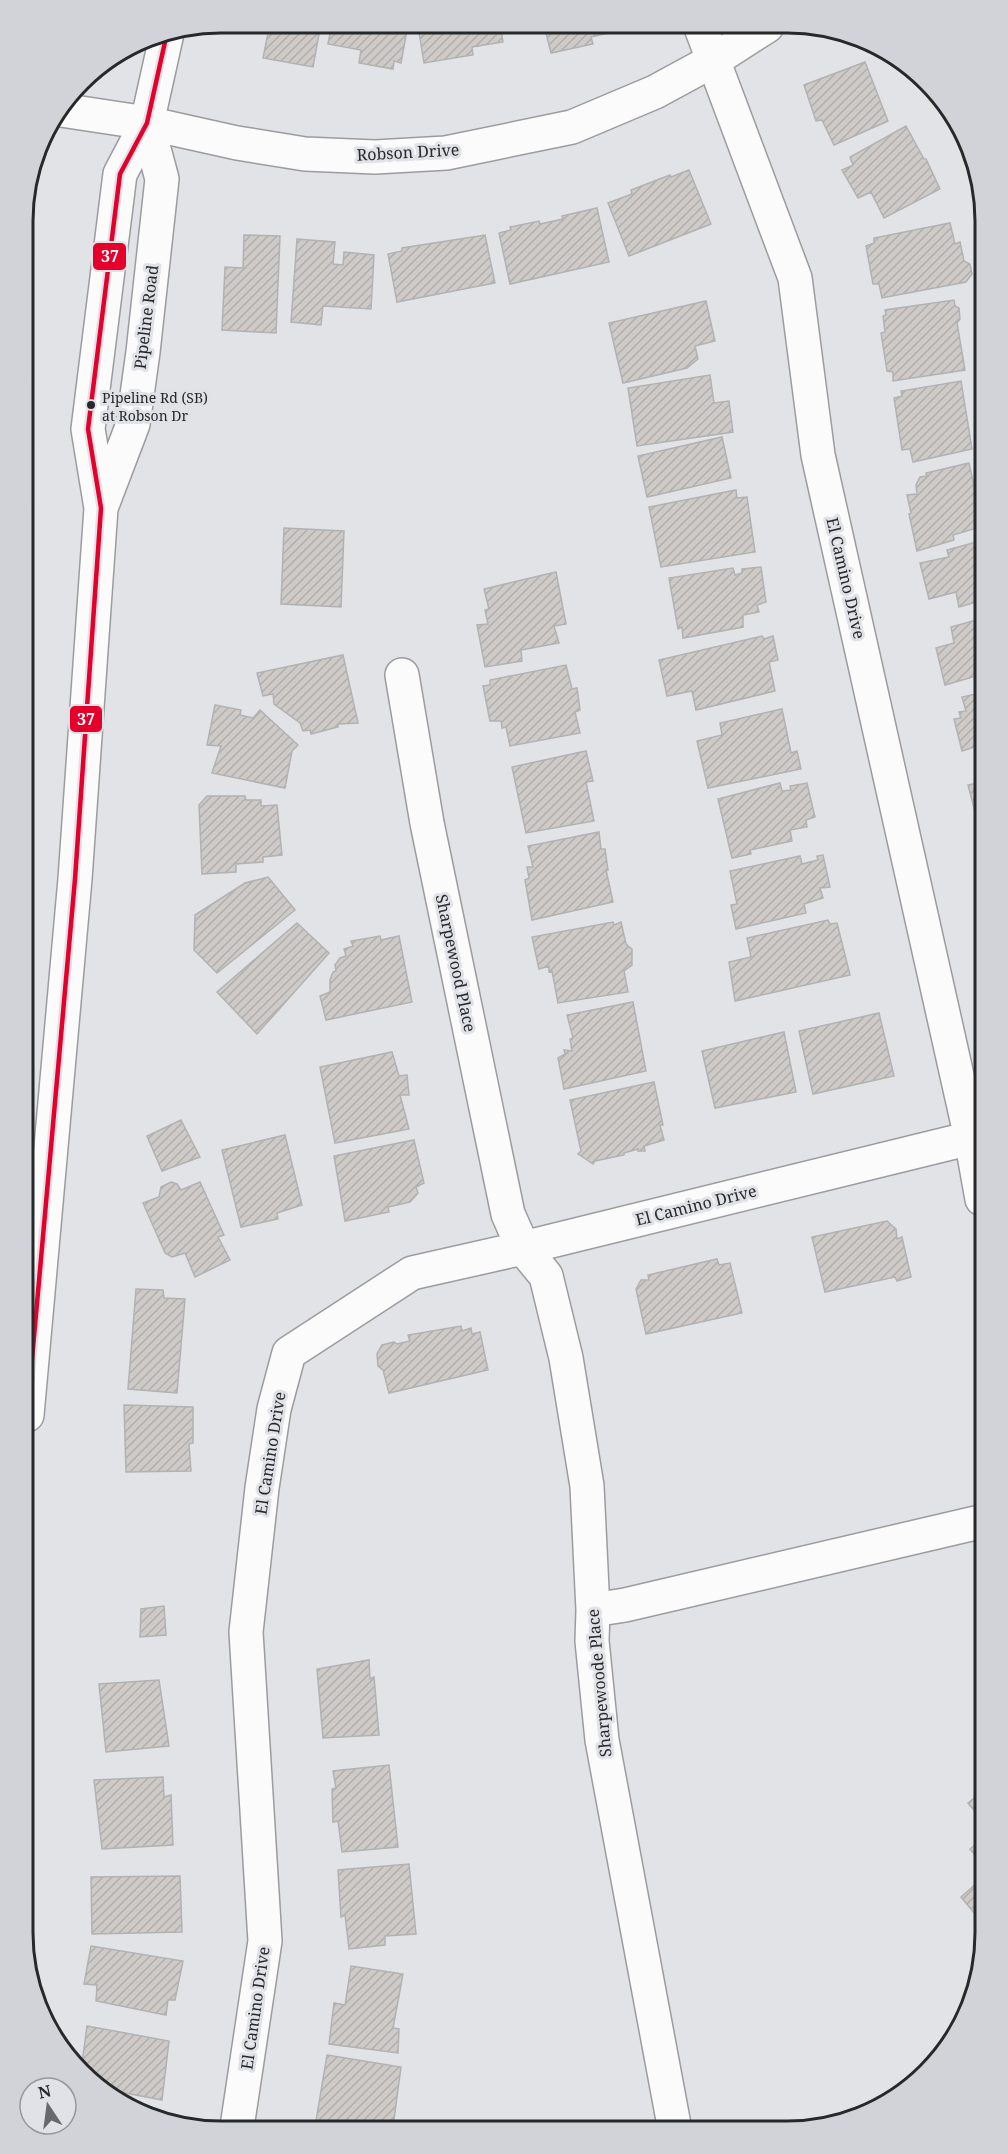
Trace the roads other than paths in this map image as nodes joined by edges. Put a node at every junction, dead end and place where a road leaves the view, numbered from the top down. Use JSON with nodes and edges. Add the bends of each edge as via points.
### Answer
{"nodes":[{"id":1,"x":703,"y":33,"type":"edge"},
{"id":2,"x":756,"y":33,"type":"edge"},
{"id":3,"x":165,"y":42,"type":"edge"},
{"id":4,"x":714,"y":60,"type":"junction"},
{"id":5,"x":69,"y":111,"type":"edge"},
{"id":6,"x":147,"y":123,"type":"junction"},
{"id":7,"x":101,"y":508,"type":"junction"},
{"id":8,"x":402,"y":675,"type":"dead end"},
{"id":9,"x":971,"y":1138,"type":"junction"},
{"id":10,"x":975,"y":1160,"type":"edge"},
{"id":11,"x":523,"y":1248,"type":"junction"},
{"id":12,"x":33,"y":1348,"type":"edge"},
{"id":13,"x":975,"y":1523,"type":"edge"},
{"id":14,"x":593,"y":1610,"type":"junction"},
{"id":15,"x":238,"y":2121,"type":"edge"},
{"id":16,"x":673,"y":2121,"type":"edge"}],
"edges":[{"from":1,"to":4,"type":"street","name":"El Camino Drive"},
{"from":2,"to":4,"type":"street","name":"Robson Drive"},
{"from":3,"to":6,"type":"street","name":"Pipeline Road"},
{"from":4,"to":6,"type":"street","name":"Robson Drive","via":[[655,92],[572,127],[447,153],[375,157],[305,154]]},
{"from":4,"to":9,"type":"street","name":"El Camino Drive","via":[[795,278],[818,455]]},
{"from":5,"to":6,"type":"street","name":"Robson Drive"},
{"from":6,"to":7,"type":"street","name":"Pipeline Road","via":[[162,179],[144,341],[133,424]]},
{"from":6,"to":7,"type":"street","name":"Pipeline Road","via":[[120,174],[88,429]]},
{"from":7,"to":12,"type":"street","name":"Pipeline Road","via":[[75,879]]},
{"from":8,"to":11,"type":"street","name":"Sharpewood Place","via":[[427,823],[508,1214]]},
{"from":9,"to":10,"type":"street","name":"El Camino Drive"},
{"from":9,"to":11,"type":"street","name":"El Camino Drive"},
{"from":11,"to":14,"type":"street","name":"Sharpewoode Place","via":[[546,1276],[566,1358],[586,1486]]},
{"from":11,"to":15,"type":"street","name":"El Camino Drive","via":[[412,1273],[290,1353],[262,1488],[246,1632],[266,1941]]},
{"from":13,"to":14,"type":"street"},
{"from":14,"to":16,"type":"street","name":"Sharpewoode Place","via":[[592,1641],[602,1740]]}]}
